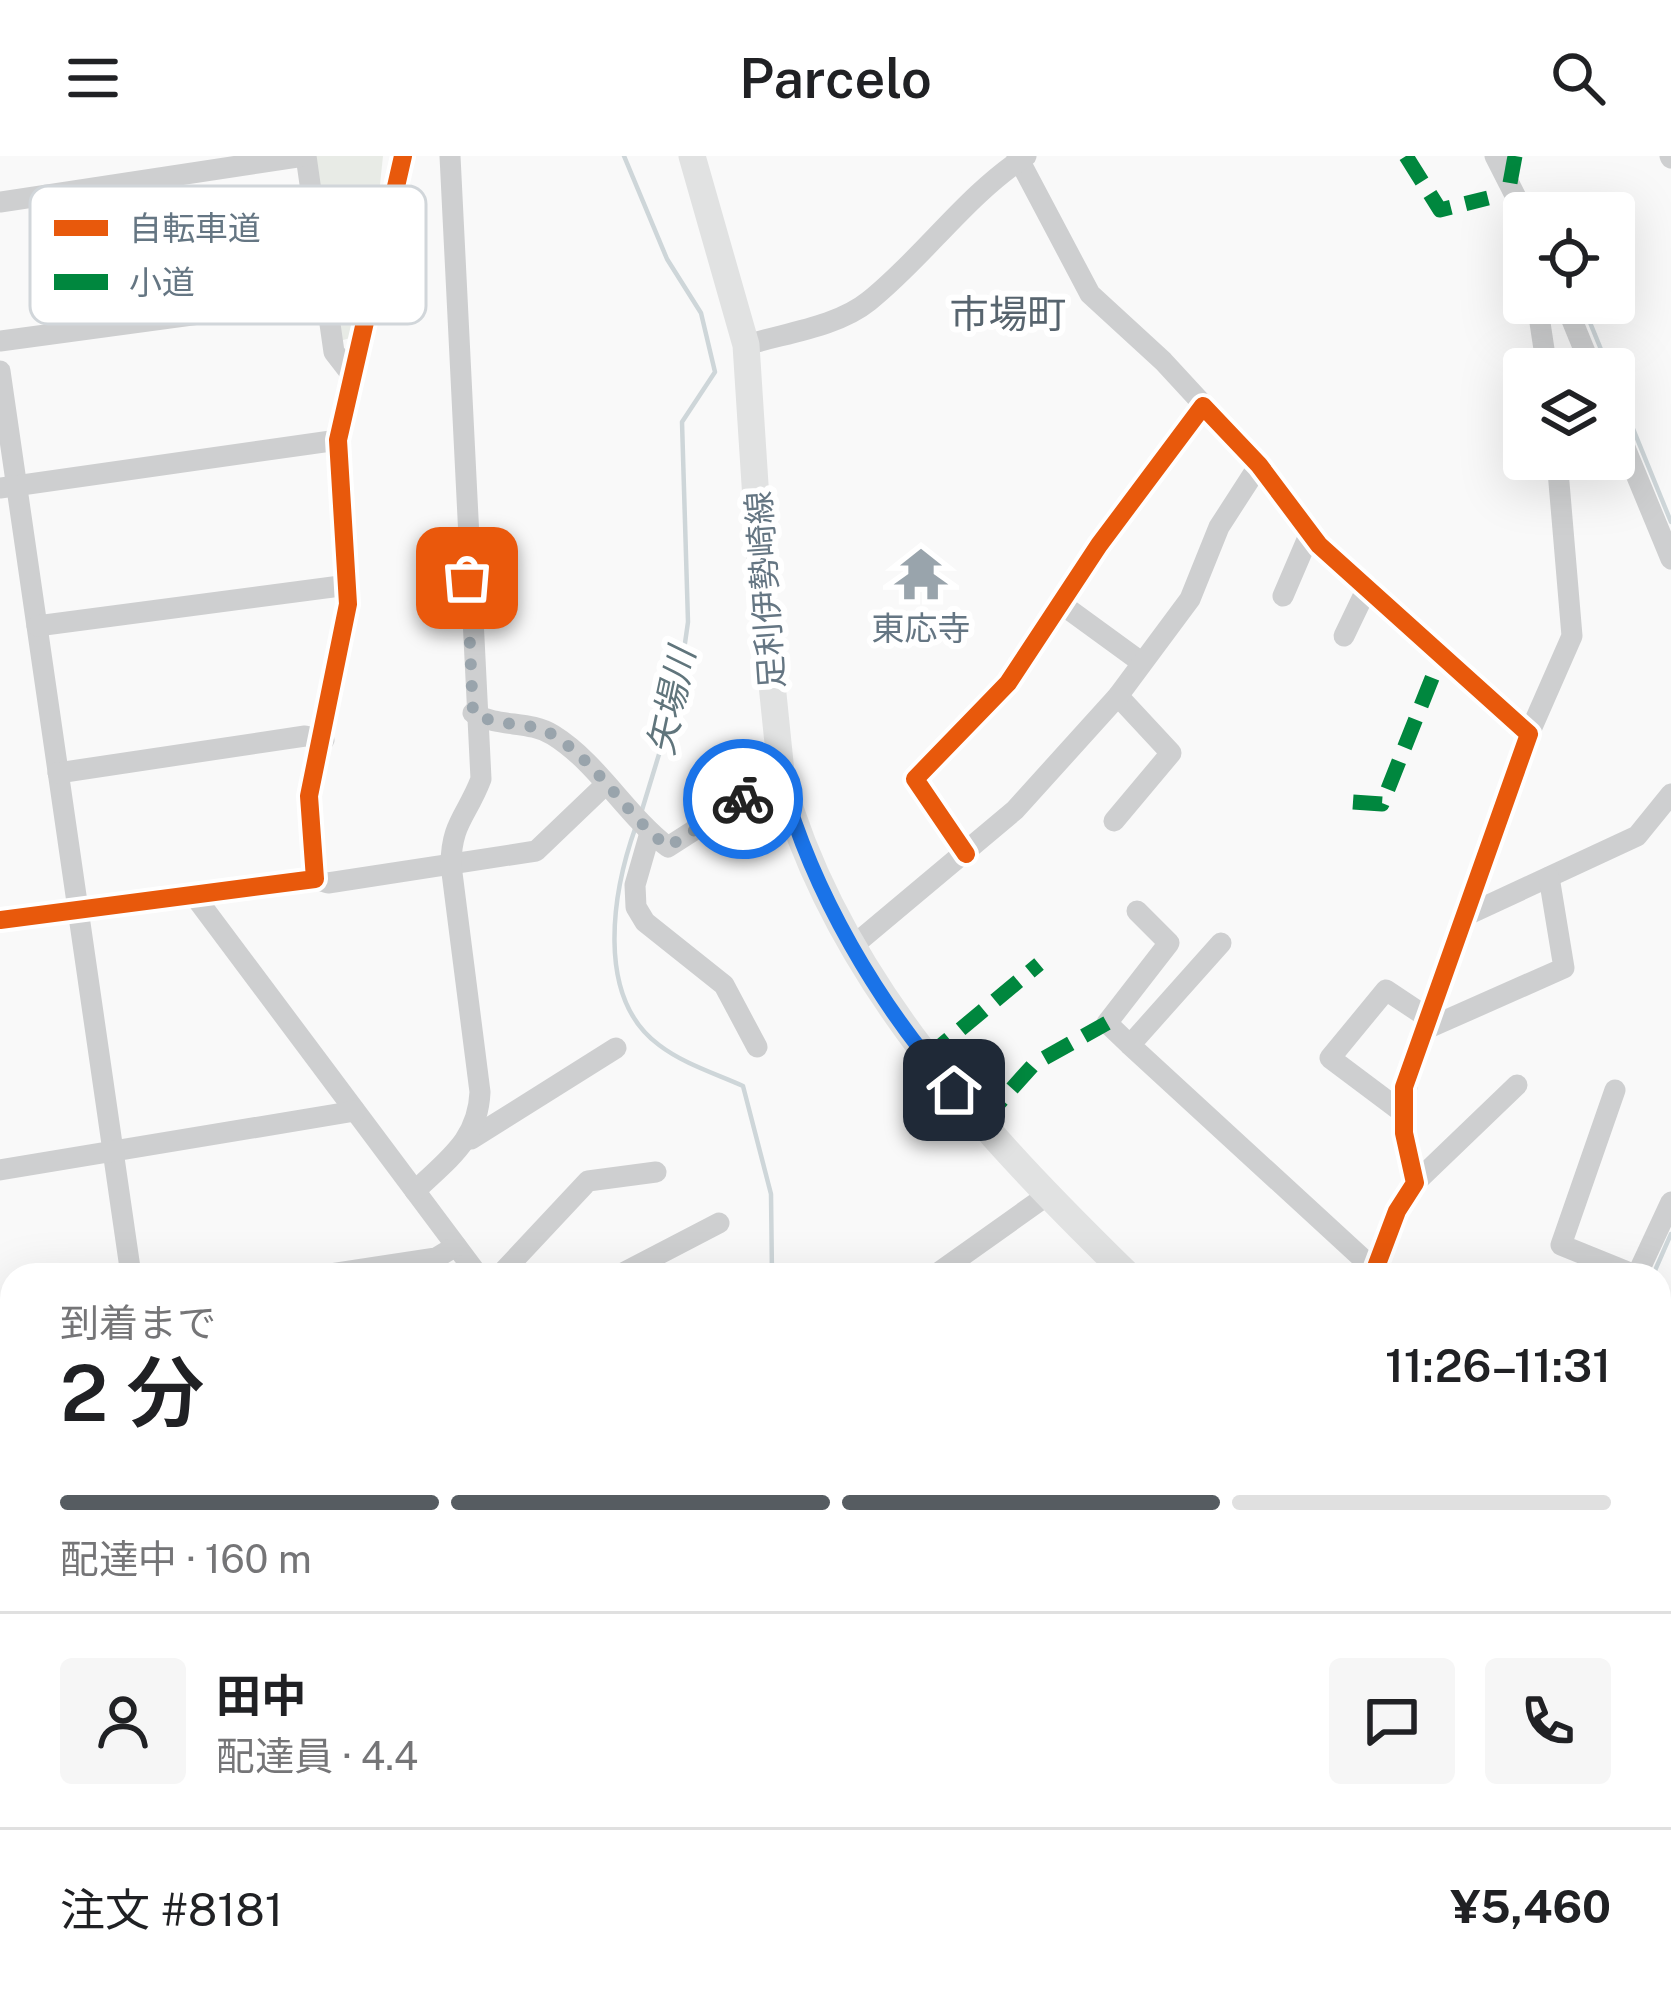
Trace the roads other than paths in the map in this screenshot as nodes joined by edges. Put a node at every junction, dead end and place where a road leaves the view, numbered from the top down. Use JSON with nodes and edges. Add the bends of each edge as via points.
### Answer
{"nodes":[{"id":1,"x":305,"y":156,"type":"edge"},
{"id":2,"x":403,"y":156,"type":"edge"},
{"id":3,"x":450,"y":156,"type":"edge"},
{"id":4,"x":692,"y":156,"type":"edge"},
{"id":5,"x":1496,"y":156,"type":"edge"},
{"id":6,"x":1021,"y":157,"type":"edge"},
{"id":7,"x":106,"y":186,"type":"edge"},
{"id":8,"x":309,"y":186,"type":"edge"},
{"id":9,"x":398,"y":186,"type":"edge"},
{"id":10,"x":1514,"y":192,"type":"edge"},
{"id":11,"x":30,"y":197,"type":"edge"},
{"id":12,"x":0,"y":202,"type":"edge"},
{"id":13,"x":126,"y":324,"type":"edge"},
{"id":14,"x":330,"y":324,"type":"edge"},
{"id":15,"x":364,"y":324,"type":"edge"},
{"id":16,"x":0,"y":341,"type":"edge"},
{"id":17,"x":746,"y":345,"type":"junction"},
{"id":18,"x":0,"y":371,"type":"edge"},
{"id":19,"x":351,"y":374,"type":"junction"},
{"id":20,"x":1204,"y":406,"type":"junction"},
{"id":21,"x":338,"y":440,"type":"junction"},
{"id":22,"x":1259,"y":465,"type":"junction"},
{"id":23,"x":1635,"y":472,"type":"edge"},
{"id":24,"x":1559,"y":480,"type":"edge"},
{"id":25,"x":8,"y":487,"type":"edge"},
{"id":26,"x":1310,"y":533,"type":"junction"},
{"id":27,"x":1671,"y":559,"type":"edge"},
{"id":28,"x":348,"y":585,"type":"junction"},
{"id":29,"x":1368,"y":586,"type":"junction"},
{"id":30,"x":1283,"y":596,"type":"dead end"},
{"id":31,"x":1060,"y":603,"type":"junction"},
{"id":32,"x":37,"y":626,"type":"junction"},
{"id":33,"x":1344,"y":636,"type":"dead end"},
{"id":34,"x":1141,"y":662,"type":"junction"},
{"id":35,"x":1118,"y":696,"type":"junction"},
{"id":36,"x":473,"y":713,"type":"junction"},
{"id":37,"x":1529,"y":734,"type":"junction"},
{"id":38,"x":324,"y":740,"type":"junction"},
{"id":39,"x":58,"y":773,"type":"junction"},
{"id":40,"x":782,"y":782,"type":"junction"},
{"id":41,"x":604,"y":785,"type":"junction"},
{"id":42,"x":1671,"y":794,"type":"edge"},
{"id":43,"x":1114,"y":820,"type":"dead end"},
{"id":44,"x":650,"y":833,"type":"junction"},
{"id":45,"x":965,"y":854,"type":"junction"},
{"id":46,"x":451,"y":865,"type":"junction"},
{"id":47,"x":1550,"y":878,"type":"junction"},
{"id":48,"x":315,"y":879,"type":"junction"},
{"id":49,"x":193,"y":894,"type":"junction"},
{"id":50,"x":78,"y":910,"type":"junction"},
{"id":51,"x":1137,"y":911,"type":"dead end"},
{"id":52,"x":1467,"y":915,"type":"junction"},
{"id":53,"x":0,"y":920,"type":"edge"},
{"id":54,"x":1221,"y":943,"type":"dead end"},
{"id":55,"x":854,"y":945,"type":"junction"},
{"id":56,"x":1426,"y":1024,"type":"junction"},
{"id":57,"x":1130,"y":1045,"type":"junction"},
{"id":58,"x":757,"y":1047,"type":"dead end"},
{"id":59,"x":616,"y":1048,"type":"dead end"},
{"id":60,"x":1517,"y":1084,"type":"dead end"},
{"id":61,"x":1615,"y":1090,"type":"dead end"},
{"id":62,"x":355,"y":1111,"type":"junction"},
{"id":63,"x":1402,"y":1112,"type":"junction"},
{"id":64,"x":471,"y":1139,"type":"junction"},
{"id":65,"x":113,"y":1152,"type":"junction"},
{"id":66,"x":0,"y":1170,"type":"edge"},
{"id":67,"x":656,"y":1172,"type":"dead end"},
{"id":68,"x":1414,"y":1184,"type":"junction"},
{"id":69,"x":415,"y":1191,"type":"junction"},
{"id":70,"x":1049,"y":1194,"type":"junction"},
{"id":71,"x":1671,"y":1202,"type":"edge"},
{"id":72,"x":718,"y":1223,"type":"dead end"},
{"id":73,"x":456,"y":1246,"type":"junction"},
{"id":74,"x":129,"y":1263,"type":"edge"},
{"id":75,"x":403,"y":1263,"type":"edge"},
{"id":76,"x":469,"y":1263,"type":"edge"},
{"id":77,"x":511,"y":1263,"type":"edge"},
{"id":78,"x":642,"y":1263,"type":"edge"},
{"id":79,"x":952,"y":1263,"type":"edge"},
{"id":80,"x":1116,"y":1263,"type":"edge"},
{"id":81,"x":1363,"y":1263,"type":"edge"},
{"id":82,"x":1378,"y":1263,"type":"edge"},
{"id":83,"x":1606,"y":1263,"type":"edge"},
{"id":84,"x":1642,"y":1263,"type":"edge"}],
"edges":[{"from":1,"to":7,"type":"street"},
{"from":1,"to":8,"type":"street"},
{"from":2,"to":9,"type":"street"},
{"from":3,"to":36,"type":"street"},
{"from":4,"to":17,"type":"main road","name":"足利伊勢崎線"},
{"from":5,"to":10,"type":"street"},
{"from":6,"to":17,"type":"street","via":[[869,302]]},
{"from":6,"to":20,"type":"street","via":[[1090,294]]},
{"from":11,"to":12,"type":"street"},
{"from":13,"to":16,"type":"street"},
{"from":14,"to":19,"type":"street","via":[[334,352]]},
{"from":15,"to":19,"type":"street"},
{"from":17,"to":40,"type":"main road","name":"足利伊勢崎線"},
{"from":18,"to":25,"type":"street"},
{"from":19,"to":21,"type":"street"},
{"from":20,"to":22,"type":"street"},
{"from":20,"to":31,"type":"street"},
{"from":21,"to":25,"type":"street"},
{"from":21,"to":28,"type":"street"},
{"from":22,"to":26,"type":"street"},
{"from":22,"to":34,"type":"street","via":[[1219,527],[1190,598]]},
{"from":23,"to":27,"type":"street"},
{"from":24,"to":37,"type":"street","via":[[1572,636]]},
{"from":25,"to":32,"type":"street"},
{"from":26,"to":29,"type":"street"},
{"from":26,"to":30,"type":"street"},
{"from":28,"to":32,"type":"street"},
{"from":28,"to":38,"type":"street"},
{"from":29,"to":33,"type":"street"},
{"from":29,"to":37,"type":"street"},
{"from":31,"to":34,"type":"street"},
{"from":31,"to":45,"type":"street","via":[[1007,683],[915,779]]},
{"from":32,"to":39,"type":"street"},
{"from":34,"to":35,"type":"street"},
{"from":35,"to":43,"type":"street","via":[[1171,753]]},
{"from":35,"to":45,"type":"street"},
{"from":36,"to":41,"type":"street","via":[[546,731]]},
{"from":36,"to":46,"type":"street","via":[[481,778],[451,831]]},
{"from":37,"to":52,"type":"street"},
{"from":38,"to":39,"type":"street","via":[[305,736]]},
{"from":38,"to":48,"type":"street","via":[[309,796]]},
{"from":39,"to":50,"type":"street"},
{"from":40,"to":44,"type":"street","via":[[668,847]]},
{"from":40,"to":55,"type":"main road","name":"足利伊勢崎線"},
{"from":41,"to":44,"type":"street"},
{"from":41,"to":46,"type":"street","via":[[536,851]]},
{"from":42,"to":47,"type":"street","via":[[1637,836]]},
{"from":44,"to":58,"type":"street","via":[[636,907],[724,985]]},
{"from":45,"to":55,"type":"street"},
{"from":46,"to":48,"type":"street"},
{"from":46,"to":64,"type":"street","via":[[480,1092]]},
{"from":47,"to":52,"type":"street"},
{"from":47,"to":56,"type":"street","via":[[1564,968]]},
{"from":48,"to":49,"type":"street"},
{"from":49,"to":50,"type":"street"},
{"from":49,"to":62,"type":"street"},
{"from":50,"to":53,"type":"street"},
{"from":50,"to":65,"type":"street"},
{"from":51,"to":57,"type":"street","via":[[1168,943],[1106,1023]]},
{"from":52,"to":56,"type":"street"},
{"from":54,"to":57,"type":"street"},
{"from":55,"to":70,"type":"main road","name":"足利伊勢崎線","via":[[926,1058]]},
{"from":56,"to":63,"type":"street"},
{"from":56,"to":63,"type":"street","via":[[1386,990],[1330,1058]]},
{"from":57,"to":81,"type":"street"},
{"from":59,"to":64,"type":"street"},
{"from":60,"to":68,"type":"street"},
{"from":61,"to":83,"type":"street","via":[[1561,1245]]},
{"from":62,"to":65,"type":"street"},
{"from":62,"to":69,"type":"street"},
{"from":63,"to":68,"type":"street"},
{"from":64,"to":69,"type":"street"},
{"from":65,"to":66,"type":"street"},
{"from":65,"to":74,"type":"street"},
{"from":67,"to":77,"type":"street","via":[[588,1181]]},
{"from":68,"to":82,"type":"street"},
{"from":69,"to":73,"type":"street"},
{"from":70,"to":79,"type":"street"},
{"from":70,"to":80,"type":"main road","name":"足利伊勢崎線"},
{"from":71,"to":84,"type":"street"},
{"from":72,"to":78,"type":"street"},
{"from":73,"to":75,"type":"street"},
{"from":73,"to":76,"type":"street"}]}
